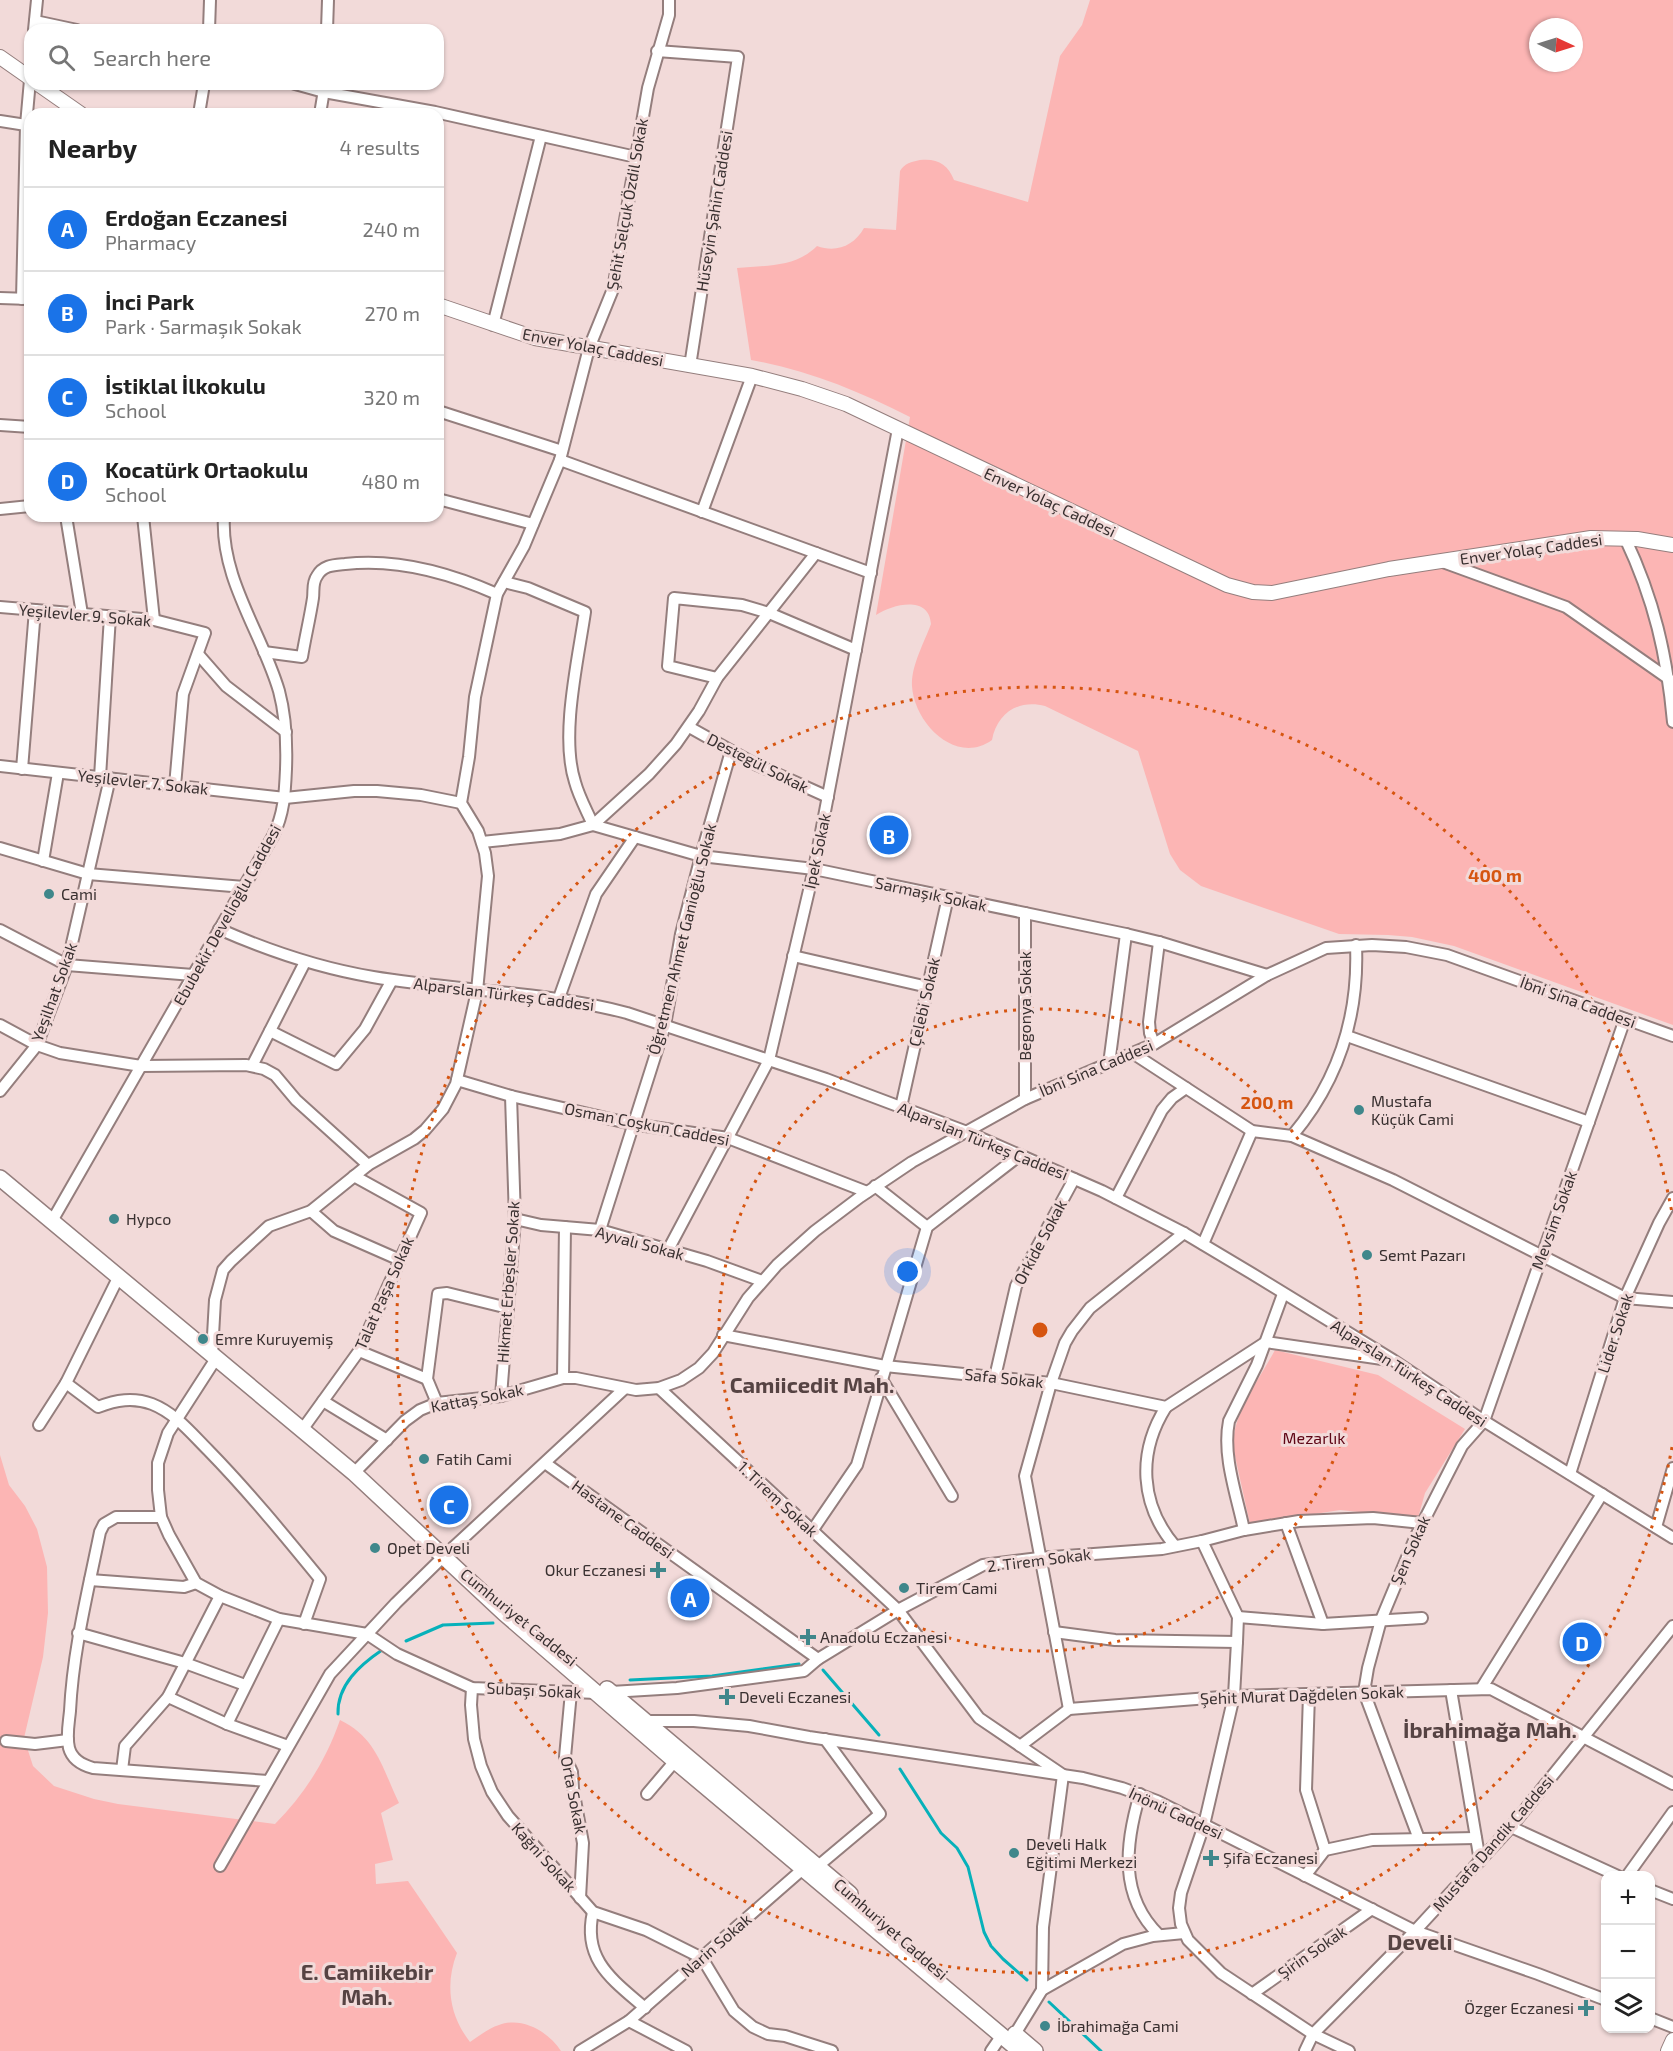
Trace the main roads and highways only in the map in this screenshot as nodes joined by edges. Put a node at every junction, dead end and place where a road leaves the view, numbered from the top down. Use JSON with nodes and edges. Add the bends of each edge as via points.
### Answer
{"nodes":[{"id":1,"x":0,"y":1178,"type":"edge"},
{"id":2,"x":604,"y":1693,"type":"junction"},
{"id":3,"x":811,"y":1867,"type":"junction"},
{"id":4,"x":1008,"y":2035,"type":"junction"},
{"id":5,"x":1020,"y":2051,"type":"edge"},
{"id":6,"x":1035,"y":2051,"type":"edge"}],
"edges":[{"from":1,"to":2,"type":"main road","name":"Cumhuriyet Caddesi","via":[[354,1473],[504,1613]]},
{"from":2,"to":3,"type":"main road","name":"Cumhuriyet Caddesi","via":[[645,1721]]},
{"from":2,"to":3,"type":"main road","name":"Cumhuriyet Caddesi","via":[[675,1761]]},
{"from":3,"to":4,"type":"main road","name":"Cumhuriyet Caddesi"},
{"from":4,"to":5,"type":"main road","name":"Cumhuriyet Caddesi"},
{"from":4,"to":6,"type":"main road","name":"Cumhuriyet Caddesi"}]}
